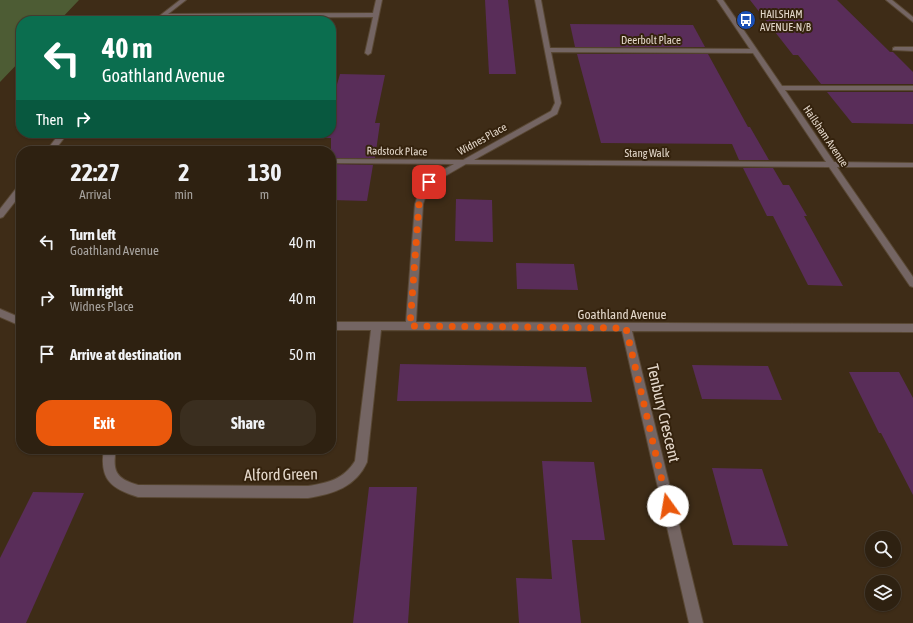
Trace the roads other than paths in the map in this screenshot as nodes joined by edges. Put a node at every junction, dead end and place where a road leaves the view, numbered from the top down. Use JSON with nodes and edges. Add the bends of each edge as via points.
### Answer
{"nodes":[{"id":1,"x":183,"y":0,"type":"edge"},
{"id":2,"x":379,"y":0,"type":"edge"},
{"id":3,"x":538,"y":0,"type":"edge"},
{"id":4,"x":720,"y":0,"type":"edge"},
{"id":5,"x":889,"y":0,"type":"edge"},
{"id":6,"x":376,"y":15,"type":"junction"},
{"id":7,"x":163,"y":16,"type":"joint"},
{"id":8,"x":913,"y":20,"type":"edge"},
{"id":9,"x":895,"y":49,"type":"dead end"},
{"id":10,"x":913,"y":49,"type":"edge"},
{"id":11,"x":548,"y":50,"type":"junction"},
{"id":12,"x":754,"y":51,"type":"junction"},
{"id":13,"x":368,"y":53,"type":"dead end"},
{"id":14,"x":779,"y":88,"type":"junction"},
{"id":15,"x":913,"y":88,"type":"edge"},
{"id":16,"x":60,"y":138,"type":"edge"},
{"id":17,"x":54,"y":146,"type":"edge"},
{"id":18,"x":336,"y":161,"type":"edge"},
{"id":19,"x":462,"y":163,"type":"junction"},
{"id":20,"x":831,"y":165,"type":"junction"},
{"id":21,"x":913,"y":165,"type":"edge"},
{"id":22,"x":16,"y":194,"type":"edge"},
{"id":23,"x":0,"y":215,"type":"edge"},
{"id":24,"x":913,"y":284,"type":"edge"},
{"id":25,"x":0,"y":312,"type":"edge"},
{"id":26,"x":16,"y":320,"type":"edge"},
{"id":27,"x":336,"y":326,"type":"edge"},
{"id":28,"x":410,"y":326,"type":"junction"},
{"id":29,"x":376,"y":327,"type":"junction"},
{"id":30,"x":626,"y":328,"type":"junction"},
{"id":31,"x":913,"y":328,"type":"edge"},
{"id":32,"x":109,"y":454,"type":"edge"},
{"id":33,"x":696,"y":623,"type":"edge"}],
"edges":[{"from":1,"to":7,"type":"street"},
{"from":2,"to":6,"type":"street"},
{"from":3,"to":11,"type":"street","name":"Widnes Place"},
{"from":4,"to":12,"type":"street","name":"Hailsham Avenue"},
{"from":5,"to":8,"type":"street"},
{"from":6,"to":7,"type":"street"},
{"from":6,"to":13,"type":"street"},
{"from":9,"to":10,"type":"street"},
{"from":11,"to":12,"type":"street","name":"Deerbolt Place"},
{"from":11,"to":19,"type":"street","name":"Widnes Place","via":[[558,103],[554,112]]},
{"from":12,"to":14,"type":"street","name":"Hailsham Avenue"},
{"from":14,"to":15,"type":"street"},
{"from":14,"to":20,"type":"street","name":"Hailsham Avenue"},
{"from":16,"to":17,"type":"street"},
{"from":18,"to":19,"type":"street","name":"Radstock Place"},
{"from":19,"to":20,"type":"street","name":"Stang Walk"},
{"from":19,"to":28,"type":"street","name":"Widnes Place","via":[[429,182],[421,195]]},
{"from":20,"to":21,"type":"street","name":"Stang Walk"},
{"from":20,"to":24,"type":"street","name":"Hailsham Avenue"},
{"from":22,"to":23,"type":"street"},
{"from":25,"to":26,"type":"street"},
{"from":27,"to":29,"type":"street","name":"Goathland Avenue"},
{"from":28,"to":29,"type":"street","name":"Goathland Avenue"},
{"from":28,"to":30,"type":"street","name":"Goathland Avenue"},
{"from":29,"to":32,"type":"street","name":"Alford Green","via":[[361,462],[353,474],[338,485],[308,492],[138,491],[116,483],[108,466]]},
{"from":30,"to":31,"type":"street","name":"Goathland Avenue"},
{"from":30,"to":33,"type":"street","name":"Tenbury Crescent"}]}
